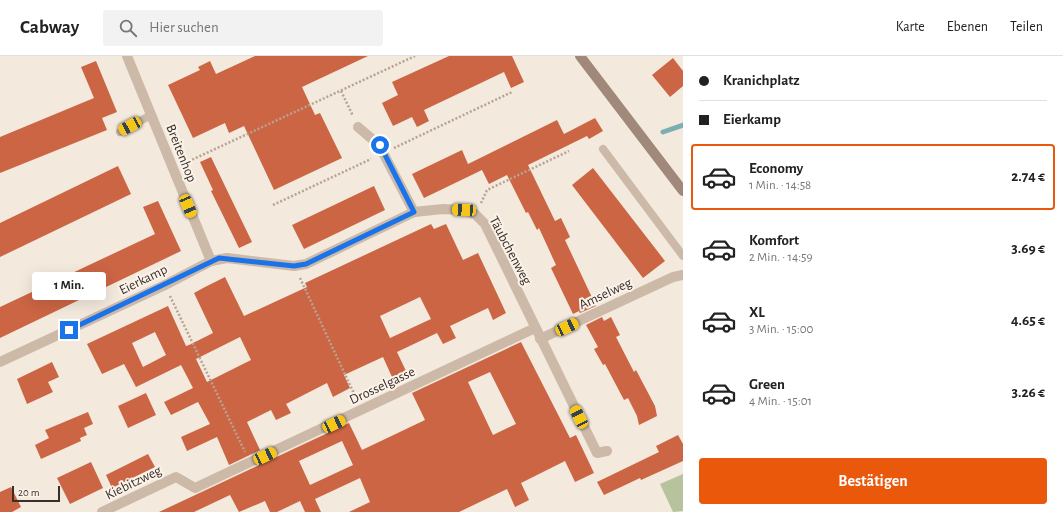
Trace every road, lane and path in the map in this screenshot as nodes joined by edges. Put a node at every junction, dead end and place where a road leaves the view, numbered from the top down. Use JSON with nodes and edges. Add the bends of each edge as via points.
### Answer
{"nodes":[{"id":1,"x":127,"y":56,"type":"edge"},
{"id":2,"x":415,"y":56,"type":"edge"},
{"id":3,"x":580,"y":56,"type":"edge"},
{"id":4,"x":341,"y":91,"type":"junction"},
{"id":5,"x":151,"y":115,"type":"junction"},
{"id":6,"x":358,"y":127,"type":"joint"},
{"id":7,"x":120,"y":132,"type":"dead end"},
{"id":8,"x":603,"y":149,"type":"dead end"},
{"id":9,"x":568,"y":151,"type":"dead end"},
{"id":10,"x":173,"y":169,"type":"junction"},
{"id":11,"x":683,"y":190,"type":"edge"},
{"id":12,"x":414,"y":212,"type":"junction"},
{"id":13,"x":475,"y":214,"type":"junction"},
{"id":14,"x":683,"y":256,"type":"edge"},
{"id":15,"x":211,"y":261,"type":"junction"},
{"id":16,"x":294,"y":266,"type":"junction"},
{"id":17,"x":683,"y":275,"type":"edge"},
{"id":18,"x":165,"y":285,"type":"junction"},
{"id":19,"x":535,"y":328,"type":"junction"},
{"id":20,"x":540,"y":339,"type":"junction"},
{"id":21,"x":0,"y":362,"type":"edge"},
{"id":22,"x":362,"y":410,"type":"junction"},
{"id":23,"x":607,"y":451,"type":"dead end"},
{"id":24,"x":251,"y":463,"type":"junction"},
{"id":25,"x":176,"y":477,"type":"joint"},
{"id":26,"x":102,"y":512,"type":"edge"}],
"edges":[{"from":1,"to":5,"type":"street","name":"Breitenhop"},
{"from":2,"to":4,"type":"path"},
{"from":3,"to":11,"type":"street"},
{"from":4,"to":6,"type":"path"},
{"from":4,"to":10,"type":"path"},
{"from":5,"to":7,"type":"lane"},
{"from":5,"to":10,"type":"street","name":"Breitenhop"},
{"from":6,"to":12,"type":"street","via":[[380,145]]},
{"from":8,"to":14,"type":"lane"},
{"from":9,"to":13,"type":"path","via":[[487,190]]},
{"from":10,"to":15,"type":"street","name":"Breitenhop"},
{"from":12,"to":13,"type":"street","name":"Täubchenweg","via":[[464,210]]},
{"from":12,"to":16,"type":"street","name":"Täubchenweg","via":[[306,264]]},
{"from":13,"to":19,"type":"street","name":"Täubchenweg","via":[[485,224]]},
{"from":15,"to":16,"type":"street","name":"Täubchenweg","via":[[227,258]]},
{"from":15,"to":18,"type":"street","name":"Eierkamp"},
{"from":16,"to":22,"type":"path"},
{"from":17,"to":20,"type":"street","name":"Amselweg","via":[[673,276]]},
{"from":18,"to":21,"type":"street","name":"Eierkamp"},
{"from":18,"to":24,"type":"path"},
{"from":19,"to":20,"type":"street","name":"Täubchenweg"},
{"from":19,"to":22,"type":"street","name":"Drosselgasse"},
{"from":20,"to":23,"type":"street","name":"Täubchenweg","via":[[597,453]]},
{"from":22,"to":24,"type":"street","name":"Drosselgasse"},
{"from":24,"to":25,"type":"street","name":"Drosselgasse","via":[[195,488]]},
{"from":25,"to":26,"type":"street","name":"Kiebitzweg"}]}
